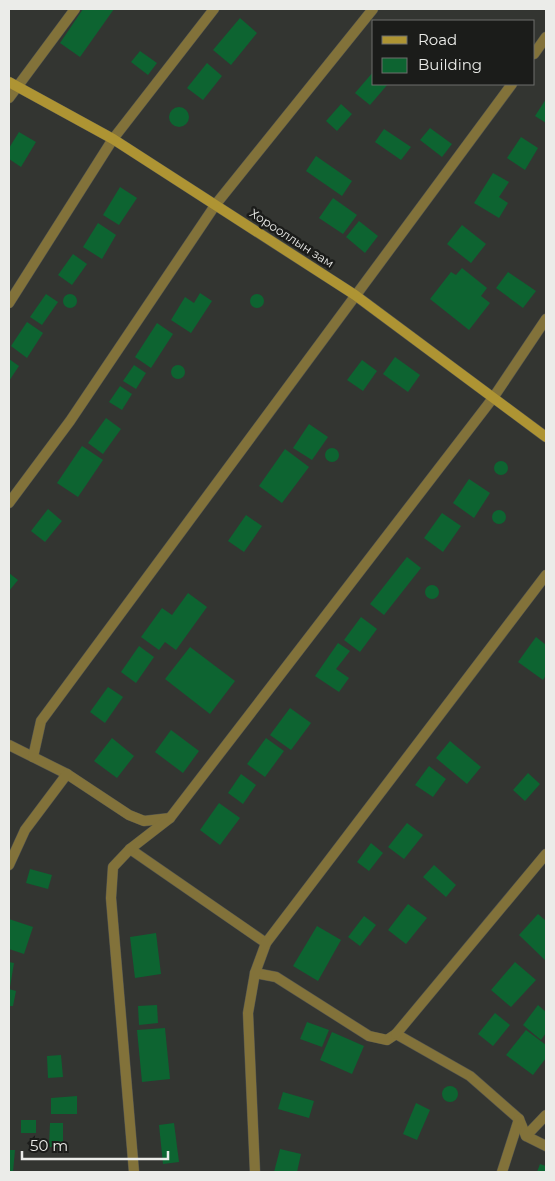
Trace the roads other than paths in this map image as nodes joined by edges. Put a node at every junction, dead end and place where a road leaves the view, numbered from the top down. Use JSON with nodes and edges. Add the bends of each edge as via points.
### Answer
{"nodes":[{"id":1,"x":75,"y":9,"type":"edge"},
{"id":2,"x":214,"y":9,"type":"edge"},
{"id":3,"x":373,"y":9,"type":"edge"},
{"id":4,"x":546,"y":37,"type":"edge"},
{"id":5,"x":535,"y":53,"type":"edge"},
{"id":6,"x":13,"y":84,"type":"edge"},
{"id":7,"x":511,"y":85,"type":"edge"},
{"id":8,"x":9,"y":98,"type":"edge"},
{"id":9,"x":114,"y":139,"type":"junction"},
{"id":10,"x":216,"y":204,"type":"junction"},
{"id":11,"x":355,"y":295,"type":"junction"},
{"id":12,"x":9,"y":303,"type":"edge"},
{"id":13,"x":546,"y":318,"type":"edge"},
{"id":14,"x":493,"y":398,"type":"junction"},
{"id":15,"x":546,"y":437,"type":"edge"},
{"id":16,"x":9,"y":502,"type":"edge"},
{"id":17,"x":546,"y":575,"type":"edge"},
{"id":18,"x":9,"y":745,"type":"edge"},
{"id":19,"x":33,"y":757,"type":"junction"},
{"id":20,"x":67,"y":774,"type":"junction"},
{"id":21,"x":170,"y":818,"type":"junction"},
{"id":22,"x":130,"y":849,"type":"junction"},
{"id":23,"x":546,"y":854,"type":"edge"},
{"id":24,"x":9,"y":865,"type":"edge"},
{"id":25,"x":266,"y":943,"type":"junction"},
{"id":26,"x":255,"y":973,"type":"junction"},
{"id":27,"x":396,"y":1034,"type":"junction"},
{"id":28,"x":546,"y":1116,"type":"edge"},
{"id":29,"x":520,"y":1119,"type":"junction"},
{"id":30,"x":526,"y":1136,"type":"junction"},
{"id":31,"x":546,"y":1146,"type":"edge"},
{"id":32,"x":134,"y":1172,"type":"edge"},
{"id":33,"x":255,"y":1172,"type":"edge"},
{"id":34,"x":502,"y":1172,"type":"edge"}],
"edges":[{"from":1,"to":6,"type":"street"},
{"from":2,"to":9,"type":"street"},
{"from":3,"to":10,"type":"street"},
{"from":4,"to":5,"type":"street"},
{"from":6,"to":8,"type":"street"},
{"from":6,"to":9,"type":"street","name":"Хорооллын зам"},
{"from":7,"to":11,"type":"street"},
{"from":9,"to":10,"type":"street","name":"Хорооллын зам"},
{"from":9,"to":12,"type":"street"},
{"from":10,"to":11,"type":"street","name":"Хорооллын зам"},
{"from":10,"to":16,"type":"street","via":[[70,421]]},
{"from":11,"to":14,"type":"street","name":"Хорооллын зам"},
{"from":11,"to":19,"type":"street","via":[[41,721]]},
{"from":13,"to":14,"type":"street"},
{"from":14,"to":15,"type":"street","name":"Хорооллын зам"},
{"from":14,"to":21,"type":"street"},
{"from":17,"to":25,"type":"street"},
{"from":18,"to":19,"type":"street"},
{"from":19,"to":20,"type":"street"},
{"from":20,"to":21,"type":"street","via":[[129,815],[144,821]]},
{"from":20,"to":24,"type":"street","via":[[25,830]]},
{"from":21,"to":22,"type":"street"},
{"from":22,"to":25,"type":"street"},
{"from":22,"to":32,"type":"street","via":[[113,867],[111,898]]},
{"from":23,"to":27,"type":"street"},
{"from":25,"to":26,"type":"street"},
{"from":26,"to":27,"type":"street","via":[[276,977],[369,1036],[386,1040]]},
{"from":26,"to":33,"type":"street","via":[[248,1013]]},
{"from":27,"to":29,"type":"street","via":[[470,1076]]},
{"from":28,"to":30,"type":"street"},
{"from":29,"to":30,"type":"street"},
{"from":29,"to":34,"type":"street"},
{"from":30,"to":31,"type":"street"}]}
